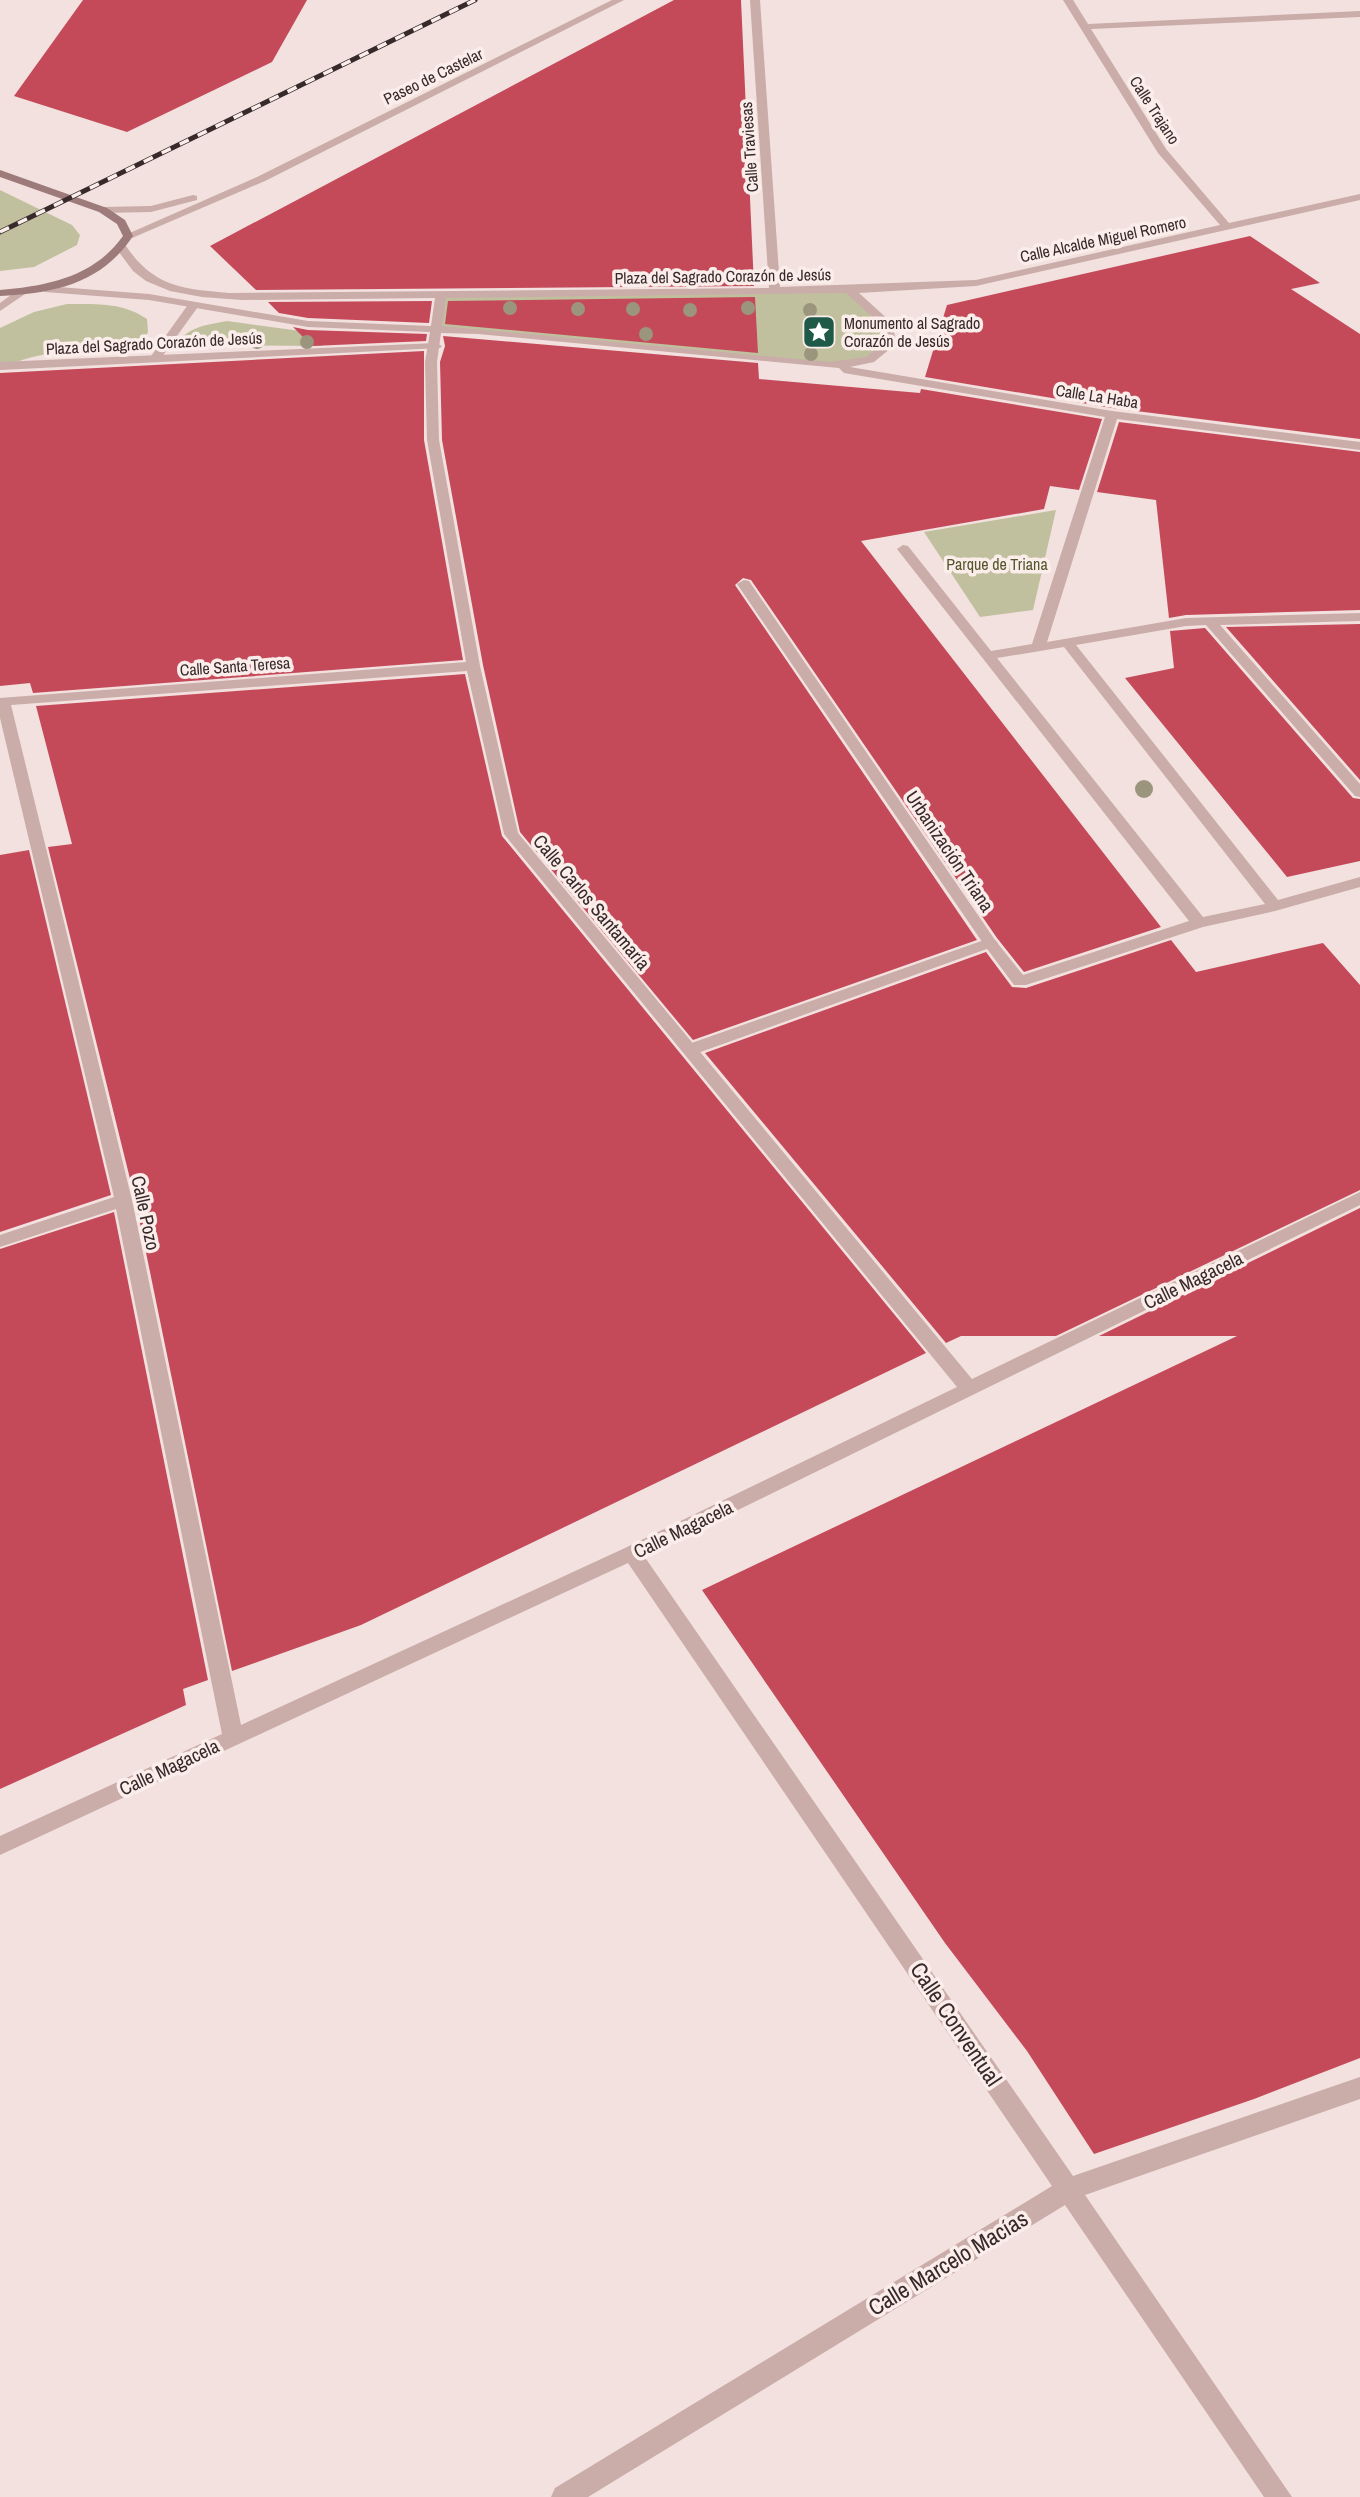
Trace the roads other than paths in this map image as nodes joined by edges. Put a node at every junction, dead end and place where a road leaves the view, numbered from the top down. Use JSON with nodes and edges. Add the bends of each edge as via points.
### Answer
{"nodes":[{"id":1,"x":619,"y":0,"type":"edge"},
{"id":2,"x":755,"y":0,"type":"edge"},
{"id":3,"x":1068,"y":0,"type":"edge"},
{"id":4,"x":1360,"y":14,"type":"edge"},
{"id":5,"x":1083,"y":27,"type":"junction"},
{"id":6,"x":0,"y":173,"type":"edge"},
{"id":7,"x":261,"y":179,"type":"junction"},
{"id":8,"x":1360,"y":197,"type":"edge"},
{"id":9,"x":103,"y":210,"type":"junction"},
{"id":10,"x":1228,"y":228,"type":"junction"},
{"id":11,"x":128,"y":236,"type":"junction"},
{"id":12,"x":122,"y":248,"type":"junction"},
{"id":13,"x":45,"y":289,"type":"junction"},
{"id":14,"x":849,"y":290,"type":"junction"},
{"id":15,"x":775,"y":291,"type":"junction"},
{"id":16,"x":22,"y":292,"type":"junction"},
{"id":17,"x":0,"y":293,"type":"edge"},
{"id":18,"x":441,"y":295,"type":"junction"},
{"id":19,"x":194,"y":304,"type":"junction"},
{"id":20,"x":0,"y":308,"type":"edge"},
{"id":21,"x":436,"y":329,"type":"junction"},
{"id":22,"x":436,"y":346,"type":"junction"},
{"id":23,"x":155,"y":359,"type":"junction"},
{"id":24,"x":0,"y":366,"type":"edge"},
{"id":25,"x":830,"y":366,"type":"junction"},
{"id":26,"x":1112,"y":415,"type":"junction"},
{"id":27,"x":1360,"y":446,"type":"edge"},
{"id":28,"x":903,"y":549,"type":"dead end"},
{"id":29,"x":744,"y":584,"type":"dead end"},
{"id":30,"x":1360,"y":617,"type":"edge"},
{"id":31,"x":1209,"y":621,"type":"junction"},
{"id":32,"x":1069,"y":643,"type":"junction"},
{"id":33,"x":1038,"y":648,"type":"junction"},
{"id":34,"x":986,"y":656,"type":"junction"},
{"id":35,"x":473,"y":666,"type":"junction"},
{"id":36,"x":2,"y":701,"type":"edge"},
{"id":37,"x":1360,"y":793,"type":"edge"},
{"id":38,"x":1360,"y":882,"type":"edge"},
{"id":39,"x":1275,"y":906,"type":"junction"},
{"id":40,"x":1199,"y":923,"type":"junction"},
{"id":41,"x":990,"y":943,"type":"junction"},
{"id":42,"x":689,"y":1050,"type":"junction"},
{"id":43,"x":1360,"y":1198,"type":"edge"},
{"id":44,"x":122,"y":1199,"type":"junction"},
{"id":45,"x":0,"y":1241,"type":"edge"},
{"id":46,"x":970,"y":1390,"type":"junction"},
{"id":47,"x":632,"y":1553,"type":"junction"},
{"id":48,"x":233,"y":1737,"type":"junction"},
{"id":49,"x":0,"y":1846,"type":"edge"},
{"id":50,"x":1360,"y":2088,"type":"edge"},
{"id":51,"x":1069,"y":2189,"type":"junction"},
{"id":52,"x":564,"y":2497,"type":"edge"},
{"id":53,"x":1279,"y":2497,"type":"edge"}],
"edges":[{"from":1,"to":7,"type":"street","name":"Paseo de Castelar"},
{"from":2,"to":15,"type":"street","name":"Calle Traviesas"},
{"from":3,"to":5,"type":"street","name":"Calle Trajano"},
{"from":4,"to":5,"type":"street"},
{"from":5,"to":10,"type":"street","name":"Calle Trajano","via":[[1162,151]]},
{"from":6,"to":9,"type":"main road"},
{"from":7,"to":9,"type":"street","name":"Paseo de Castelar","via":[[150,209]]},
{"from":7,"to":11,"type":"street","name":"Paseo de Castelar"},
{"from":8,"to":10,"type":"street","name":"Calle Alcalde Miguel Romero"},
{"from":9,"to":11,"type":"main road","via":[[121,222]]},
{"from":10,"to":14,"type":"street","name":"Calle Alcalde Miguel Romero","via":[[976,283]]},
{"from":11,"to":12,"type":"main road"},
{"from":12,"to":13,"type":"main road","via":[[78,278]]},
{"from":12,"to":18,"type":"street","name":"Plaza del Sagrado Corazón de Jesús","via":[[138,271],[162,284],[203,295]]},
{"from":13,"to":16,"type":"main road"},
{"from":13,"to":19,"type":"street","name":"Plaza del Sagrado Corazón de Jesús"},
{"from":14,"to":15,"type":"street","name":"Plaza del Sagrado Corazón de Jesús"},
{"from":14,"to":25,"type":"street","name":"Plaza del Sagrado Corazón de Jesús","via":[[887,324],[891,343],[870,360]]},
{"from":15,"to":18,"type":"street","name":"Plaza del Sagrado Corazón de Jesús"},
{"from":16,"to":17,"type":"main road"},
{"from":16,"to":20,"type":"street"},
{"from":18,"to":21,"type":"street"},
{"from":19,"to":21,"type":"street","name":"Plaza del Sagrado Corazón de Jesús","via":[[308,324]]},
{"from":19,"to":23,"type":"street"},
{"from":21,"to":22,"type":"street","name":"Calle Carlos Santamaría"},
{"from":21,"to":25,"type":"street","name":"Plaza del Sagrado Corazón de Jesús"},
{"from":22,"to":23,"type":"street","name":"Plaza del Sagrado Corazón de Jesús"},
{"from":22,"to":35,"type":"street","name":"Calle Carlos Santamaría","via":[[431,362],[433,440]]},
{"from":23,"to":24,"type":"street","name":"Plaza del Sagrado Corazón de Jesús"},
{"from":25,"to":26,"type":"street","name":"Calle La Haba"},
{"from":26,"to":27,"type":"street","name":"Calle La Haba"},
{"from":26,"to":33,"type":"street"},
{"from":28,"to":34,"type":"street"},
{"from":29,"to":41,"type":"street","name":"Urbanización Triana"},
{"from":30,"to":31,"type":"street"},
{"from":31,"to":32,"type":"street"},
{"from":31,"to":37,"type":"street"},
{"from":32,"to":33,"type":"street"},
{"from":32,"to":39,"type":"street"},
{"from":33,"to":34,"type":"street"},
{"from":34,"to":40,"type":"street"},
{"from":35,"to":36,"type":"street","name":"Calle Santa Teresa"},
{"from":35,"to":42,"type":"street","name":"Calle Carlos Santamaría","via":[[511,834]]},
{"from":36,"to":44,"type":"street","name":"Calle Pozo"},
{"from":38,"to":39,"type":"street","name":"Urbanización Triana"},
{"from":39,"to":40,"type":"street","name":"Urbanización Triana"},
{"from":40,"to":41,"type":"street","name":"Urbanización Triana","via":[[1020,981]]},
{"from":41,"to":42,"type":"street"},
{"from":42,"to":46,"type":"street","name":"Calle Carlos Santamaría"},
{"from":43,"to":46,"type":"street","name":"Calle Magacela"},
{"from":44,"to":45,"type":"street"},
{"from":44,"to":48,"type":"street","name":"Calle Pozo"},
{"from":46,"to":47,"type":"street","name":"Calle Magacela"},
{"from":47,"to":48,"type":"street","name":"Calle Magacela"},
{"from":47,"to":51,"type":"street","name":"Calle Conventual"},
{"from":48,"to":49,"type":"street","name":"Calle Magacela"},
{"from":50,"to":51,"type":"street","name":"Calle Marcelo Macías"},
{"from":51,"to":52,"type":"street","name":"Calle Marcelo Macías"},
{"from":51,"to":53,"type":"street","name":"Calle Conventual"}]}
